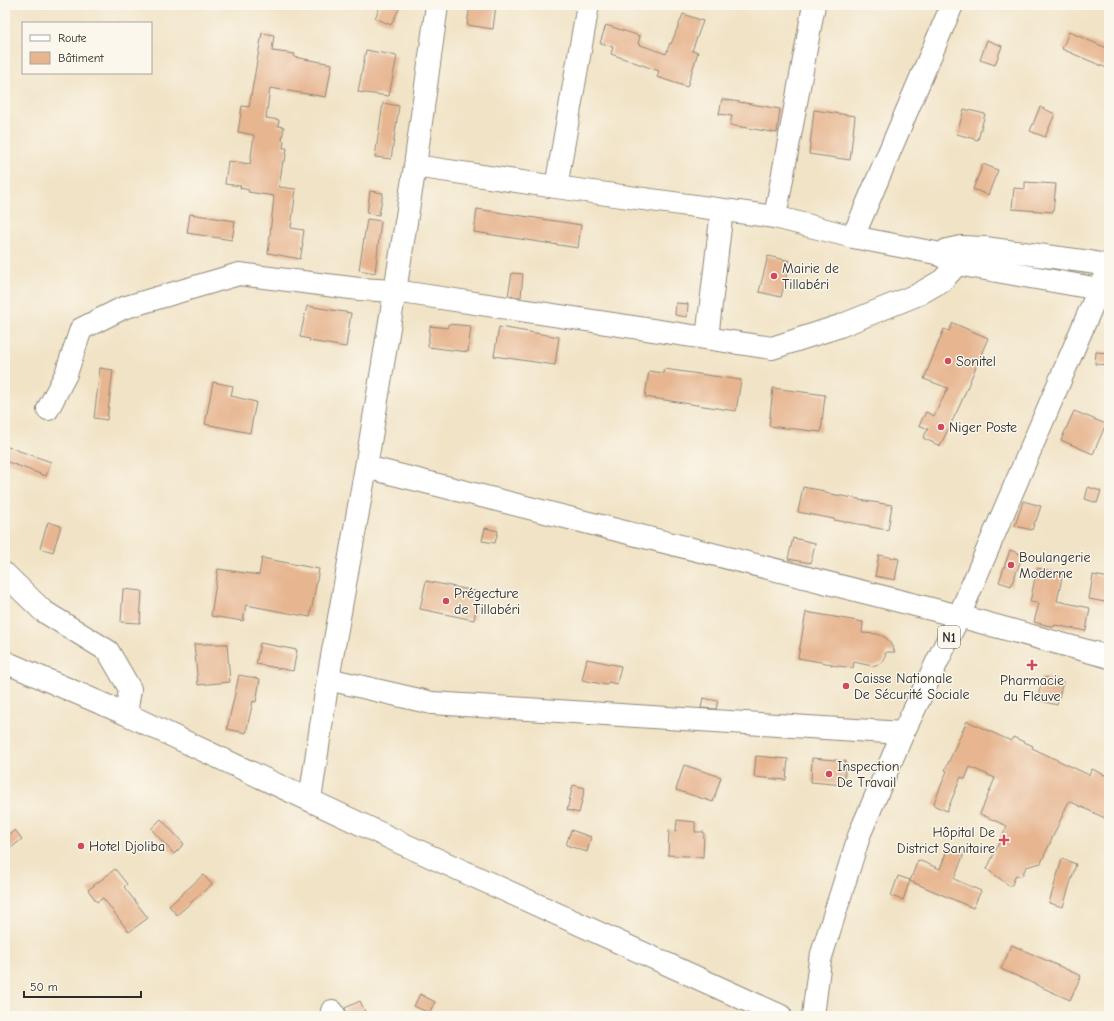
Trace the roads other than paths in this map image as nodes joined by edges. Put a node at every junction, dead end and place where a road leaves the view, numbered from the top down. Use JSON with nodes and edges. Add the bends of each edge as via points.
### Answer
{"nodes":[{"id":1,"x":437,"y":5,"type":"edge"},
{"id":2,"x":588,"y":5,"type":"edge"},
{"id":3,"x":814,"y":5,"type":"edge"},
{"id":4,"x":952,"y":5,"type":"edge"},
{"id":5,"x":415,"y":166,"type":"junction"},
{"id":6,"x":556,"y":187,"type":"junction"},
{"id":7,"x":722,"y":210,"type":"junction"},
{"id":8,"x":776,"y":216,"type":"junction"},
{"id":9,"x":853,"y":237,"type":"junction"},
{"id":10,"x":959,"y":255,"type":"junction"},
{"id":11,"x":1109,"y":266,"type":"edge"},
{"id":12,"x":1104,"y":287,"type":"edge"},
{"id":13,"x":395,"y":291,"type":"junction"},
{"id":14,"x":707,"y":338,"type":"junction"},
{"id":15,"x":48,"y":409,"type":"dead end"},
{"id":16,"x":366,"y":467,"type":"junction"},
{"id":17,"x":5,"y":574,"type":"edge"},
{"id":18,"x":959,"y":616,"type":"junction"},
{"id":19,"x":1109,"y":657,"type":"edge"},
{"id":20,"x":5,"y":662,"type":"edge"},
{"id":21,"x":328,"y":679,"type":"junction"},
{"id":22,"x":126,"y":714,"type":"junction"},
{"id":23,"x":903,"y":733,"type":"junction"},
{"id":24,"x":310,"y":800,"type":"junction"},
{"id":25,"x":781,"y":1016,"type":"edge"},
{"id":26,"x":813,"y":1016,"type":"edge"}],
"edges":[{"from":1,"to":5,"type":"street"},
{"from":2,"to":6,"type":"street"},
{"from":3,"to":8,"type":"street"},
{"from":4,"to":9,"type":"street"},
{"from":5,"to":6,"type":"street"},
{"from":5,"to":13,"type":"street"},
{"from":6,"to":7,"type":"street"},
{"from":7,"to":8,"type":"street"},
{"from":7,"to":14,"type":"street"},
{"from":8,"to":9,"type":"street"},
{"from":9,"to":10,"type":"street"},
{"from":10,"to":11,"type":"street","via":[[985,248]]},
{"from":10,"to":12,"type":"street"},
{"from":10,"to":14,"type":"street","via":[[942,280],[919,294],[840,326],[772,348]]},
{"from":11,"to":12,"type":"street","number":"N1"},
{"from":12,"to":18,"type":"street","number":"N1"},
{"from":13,"to":14,"type":"street"},
{"from":13,"to":15,"type":"street","via":[[239,274],[123,308],[81,329],[66,374]]},
{"from":13,"to":16,"type":"street"},
{"from":16,"to":18,"type":"street"},
{"from":16,"to":21,"type":"street"},
{"from":17,"to":22,"type":"street","via":[[43,611],[108,651],[130,688]]},
{"from":18,"to":19,"type":"street"},
{"from":18,"to":23,"type":"street","number":"N1"},
{"from":20,"to":22,"type":"street"},
{"from":21,"to":23,"type":"street","via":[[432,703]]},
{"from":21,"to":24,"type":"street"},
{"from":22,"to":24,"type":"street"},
{"from":23,"to":26,"type":"street","number":"N1","via":[[860,833],[820,960]]},
{"from":24,"to":25,"type":"street","via":[[401,844]]}]}
